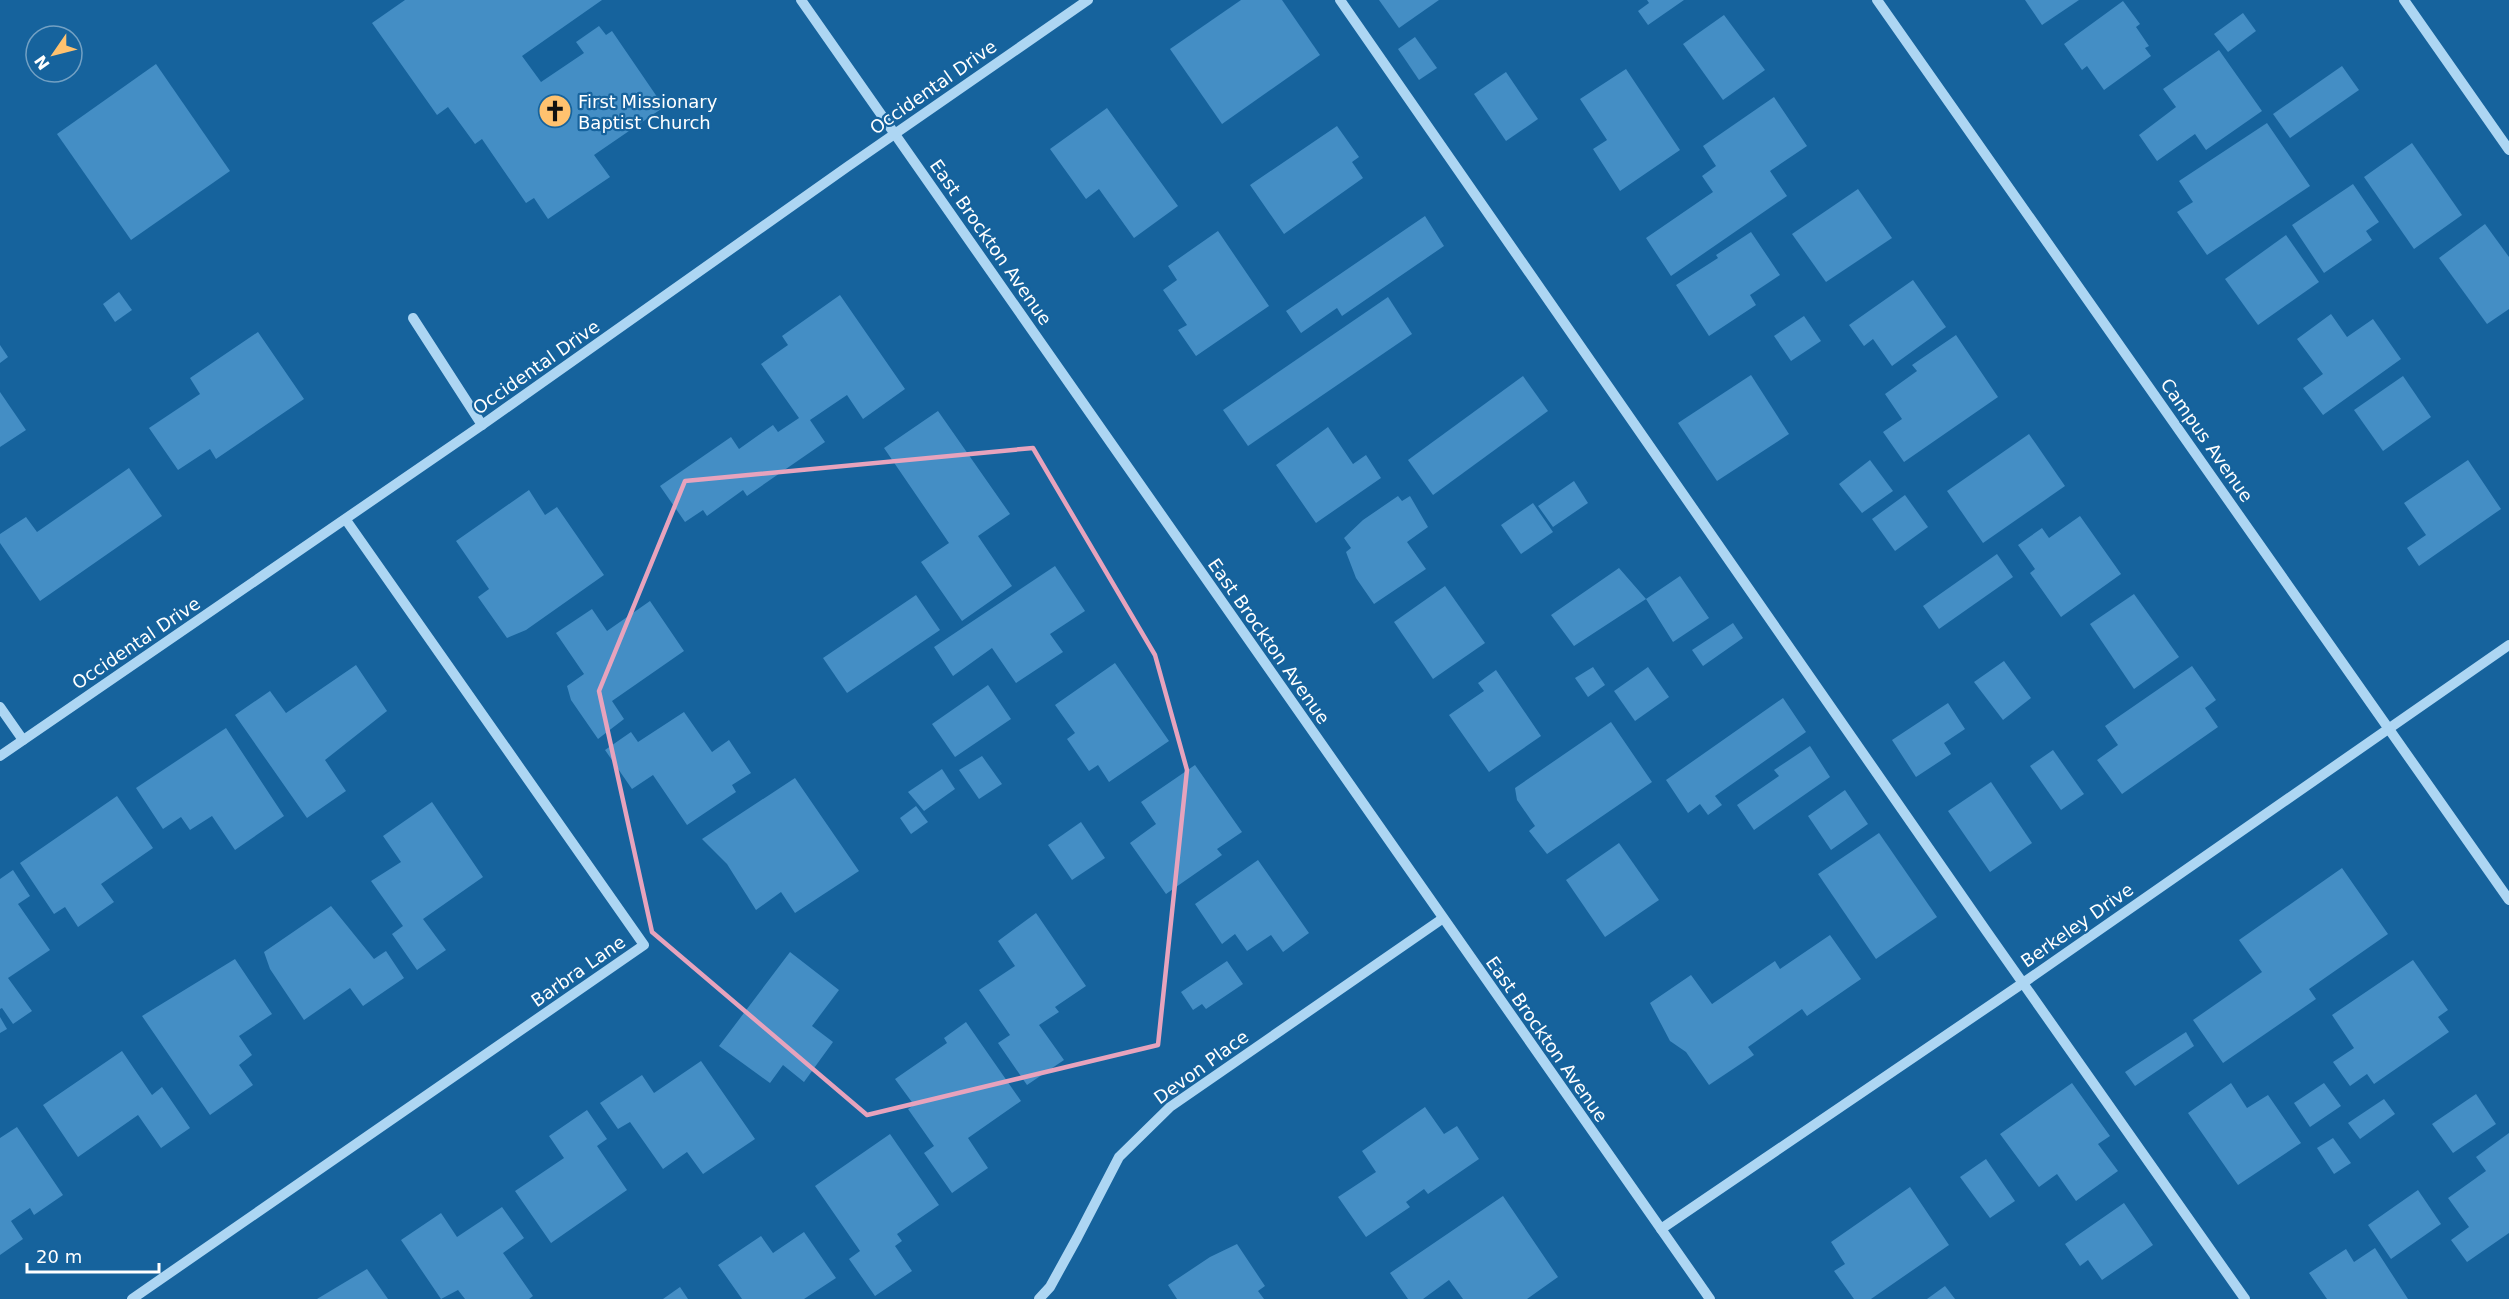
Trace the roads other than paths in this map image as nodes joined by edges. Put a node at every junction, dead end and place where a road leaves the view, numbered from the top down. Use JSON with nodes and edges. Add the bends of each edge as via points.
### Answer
{"nodes":[{"id":1,"x":801,"y":0,"type":"edge"},
{"id":2,"x":1088,"y":0,"type":"edge"},
{"id":3,"x":1340,"y":0,"type":"edge"},
{"id":4,"x":1877,"y":0,"type":"edge"},
{"id":5,"x":2404,"y":0,"type":"edge"},
{"id":6,"x":895,"y":133,"type":"junction"},
{"id":7,"x":2509,"y":150,"type":"edge"},
{"id":8,"x":413,"y":318,"type":"dead end"},
{"id":9,"x":482,"y":425,"type":"junction"},
{"id":10,"x":346,"y":520,"type":"junction"},
{"id":11,"x":2509,"y":645,"type":"edge"},
{"id":12,"x":0,"y":707,"type":"edge"},
{"id":13,"x":2389,"y":727,"type":"junction"},
{"id":14,"x":23,"y":740,"type":"junction"},
{"id":15,"x":0,"y":756,"type":"edge"},
{"id":16,"x":2509,"y":900,"type":"edge"},
{"id":17,"x":1442,"y":919,"type":"junction"},
{"id":18,"x":2023,"y":983,"type":"junction"},
{"id":19,"x":1661,"y":1229,"type":"junction"},
{"id":20,"x":132,"y":1299,"type":"edge"},
{"id":21,"x":1039,"y":1299,"type":"edge"},
{"id":22,"x":1710,"y":1299,"type":"edge"},
{"id":23,"x":2245,"y":1299,"type":"edge"}],
"edges":[{"from":1,"to":6,"type":"street","name":"East Brockton Avenue"},
{"from":2,"to":6,"type":"street","name":"Occidental Drive"},
{"from":3,"to":18,"type":"street"},
{"from":4,"to":13,"type":"street","name":"Campus Avenue"},
{"from":5,"to":7,"type":"street"},
{"from":6,"to":9,"type":"street","name":"Occidental Drive"},
{"from":6,"to":17,"type":"street","name":"East Brockton Avenue"},
{"from":8,"to":9,"type":"street"},
{"from":9,"to":10,"type":"street","name":"Occidental Drive"},
{"from":10,"to":14,"type":"street","name":"Occidental Drive"},
{"from":10,"to":20,"type":"street","name":"Barbra Lane","via":[[644,945]]},
{"from":11,"to":13,"type":"street","name":"Berkeley Drive"},
{"from":12,"to":14,"type":"street"},
{"from":13,"to":16,"type":"street","name":"Campus Avenue"},
{"from":13,"to":18,"type":"street","name":"Berkeley Drive"},
{"from":14,"to":15,"type":"street","name":"Occidental Drive"},
{"from":17,"to":19,"type":"street","name":"East Brockton Avenue"},
{"from":17,"to":21,"type":"street","name":"Devon Place","via":[[1170,1107],[1119,1157],[1072,1248]]},
{"from":18,"to":19,"type":"street","name":"Berkeley Drive"},
{"from":18,"to":23,"type":"street"},
{"from":19,"to":22,"type":"street","name":"East Brockton Avenue"}]}
